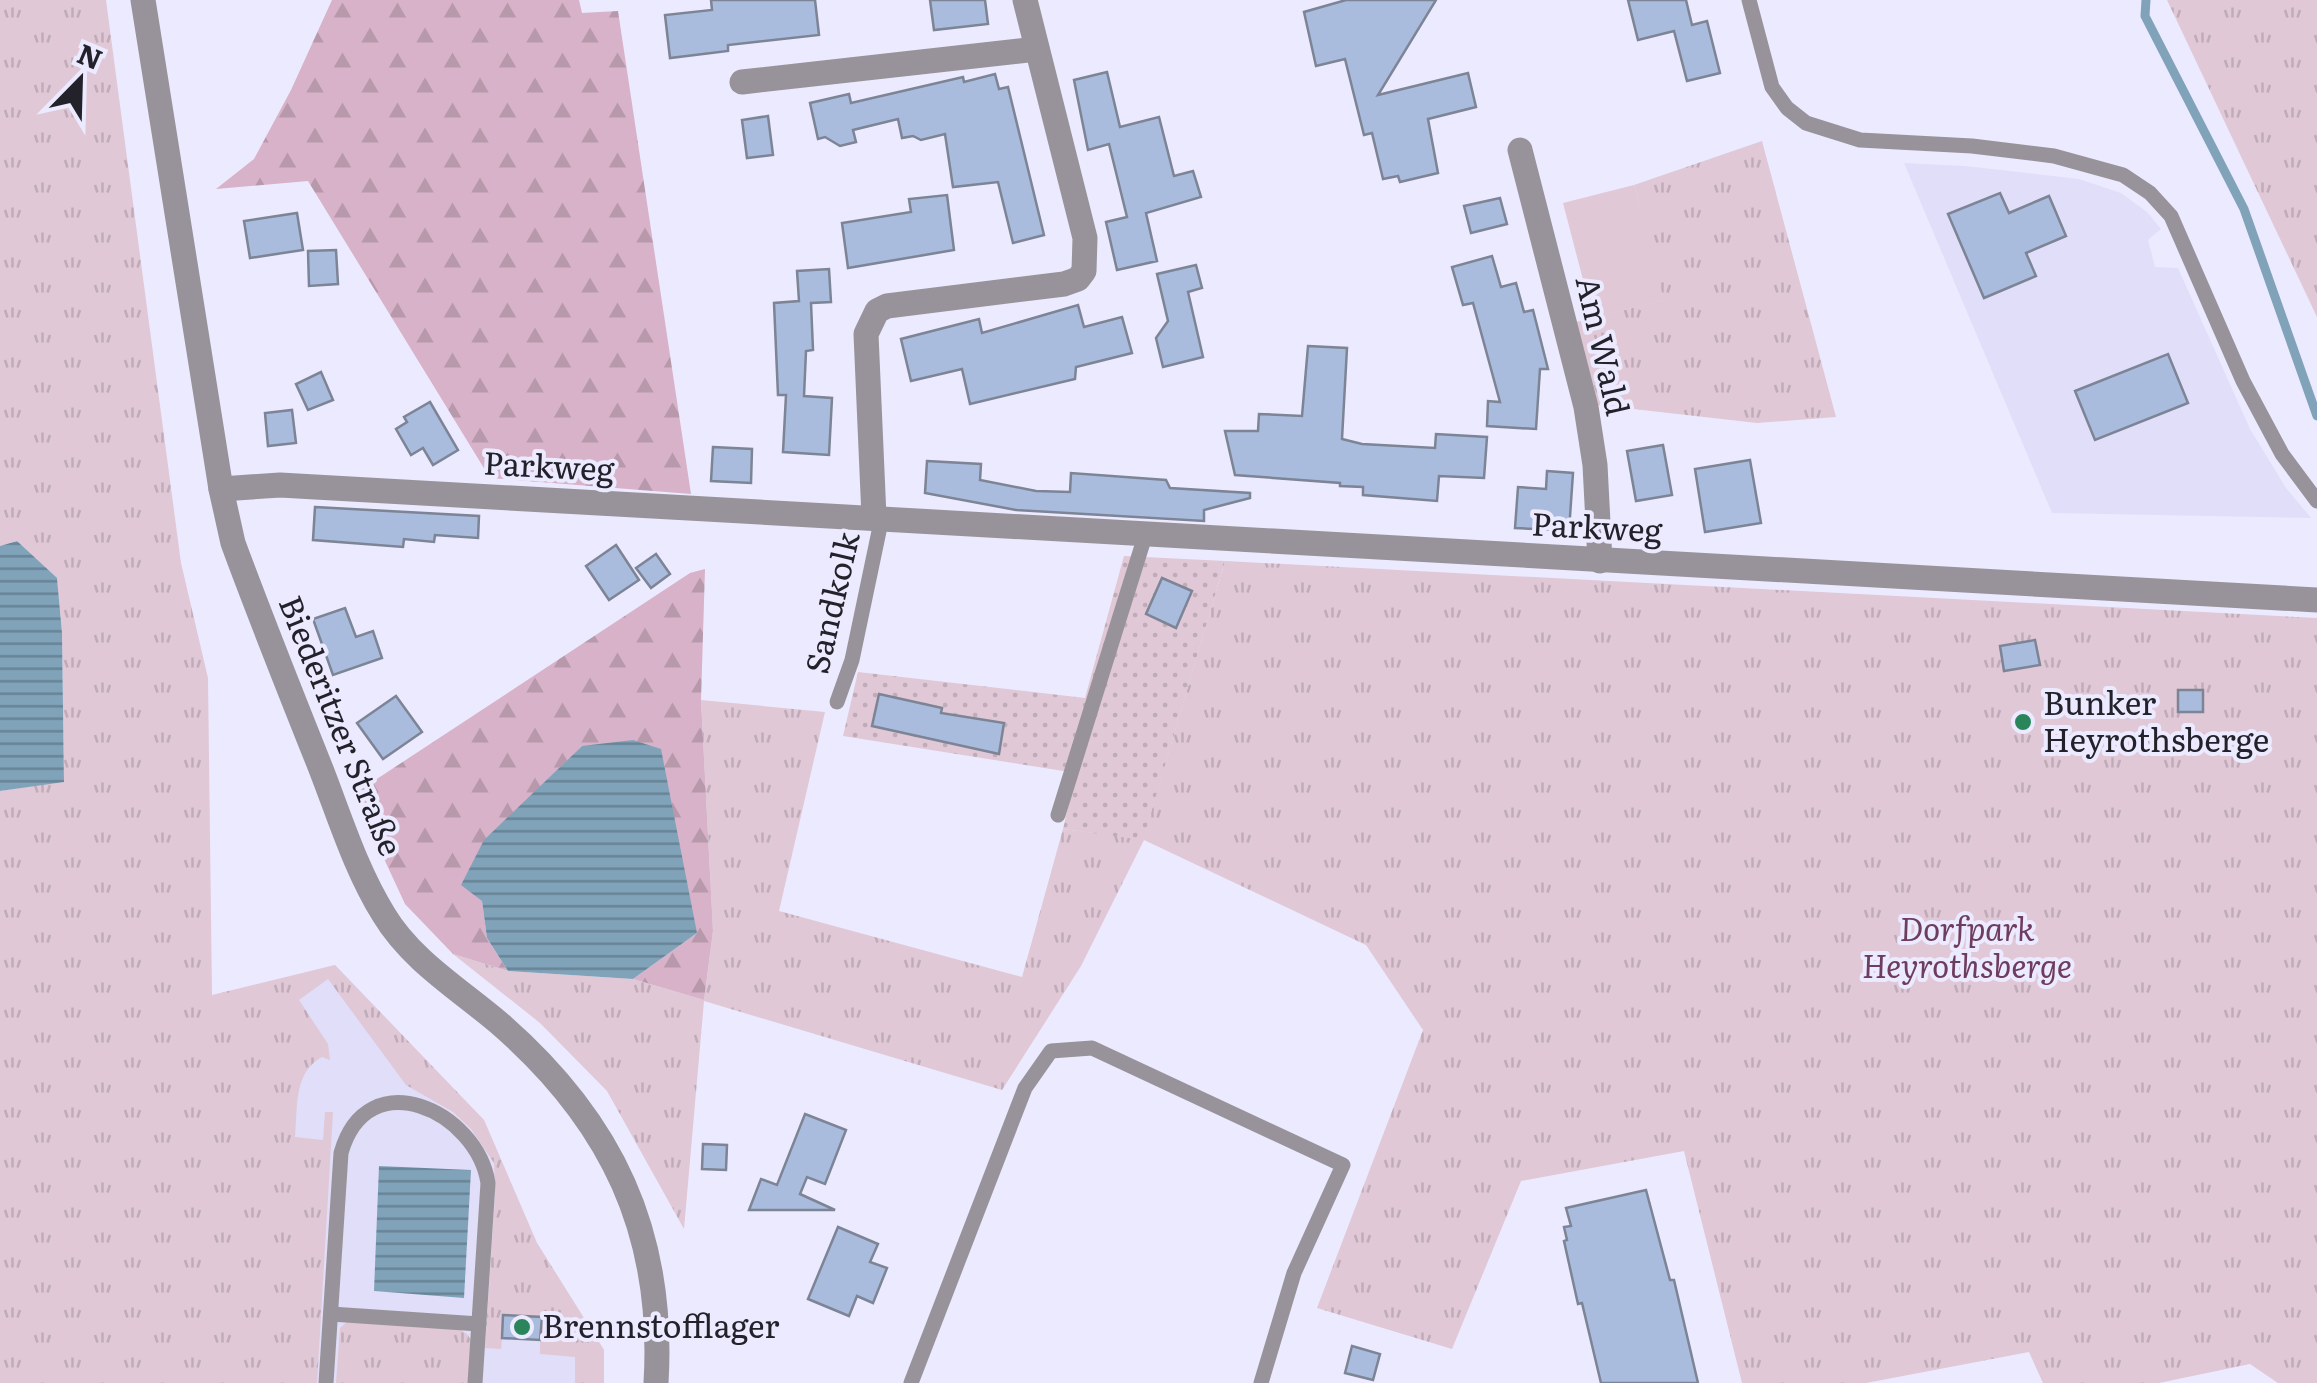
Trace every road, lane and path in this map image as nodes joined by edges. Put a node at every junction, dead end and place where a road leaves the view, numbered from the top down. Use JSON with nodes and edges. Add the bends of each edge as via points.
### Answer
{"nodes":[{"id":1,"x":143,"y":0,"type":"edge"},
{"id":2,"x":1025,"y":0,"type":"edge"},
{"id":3,"x":1749,"y":0,"type":"edge"},
{"id":4,"x":1037,"y":49,"type":"junction"},
{"id":5,"x":742,"y":82,"type":"dead end"},
{"id":6,"x":1520,"y":150,"type":"dead end"},
{"id":7,"x":221,"y":489,"type":"junction"},
{"id":8,"x":2317,"y":501,"type":"edge"},
{"id":9,"x":878,"y":517,"type":"junction"},
{"id":10,"x":1145,"y":536,"type":"junction"},
{"id":11,"x":1600,"y":561,"type":"junction"},
{"id":12,"x":2317,"y":600,"type":"edge"},
{"id":13,"x":837,"y":702,"type":"dead end"},
{"id":14,"x":1058,"y":816,"type":"dead end"},
{"id":15,"x":331,"y":1314,"type":"junction"},
{"id":16,"x":479,"y":1324,"type":"junction"},
{"id":17,"x":326,"y":1383,"type":"edge"},
{"id":18,"x":475,"y":1383,"type":"edge"},
{"id":19,"x":656,"y":1383,"type":"edge"},
{"id":20,"x":911,"y":1383,"type":"edge"},
{"id":21,"x":1262,"y":1383,"type":"edge"}],
"edges":[{"from":1,"to":7,"type":"street","name":"Biederitzer Straße"},
{"from":2,"to":4,"type":"street"},
{"from":3,"to":8,"type":"lane","via":[[1772,87],[1806,123],[1860,140],[2054,156],[2122,175],[2150,193],[2171,216],[2282,454]]},
{"from":4,"to":5,"type":"street"},
{"from":4,"to":9,"type":"street","via":[[1085,238],[1084,271],[1064,284],[877,311],[866,334]]},
{"from":6,"to":11,"type":"street","name":"Am Wald","via":[[1586,407]]},
{"from":7,"to":9,"type":"street","name":"Parkweg","via":[[268,484]]},
{"from":7,"to":19,"type":"street","name":"Biederitzer Straße","via":[[245,575],[357,862],[385,917],[409,947],[560,1082],[628,1190],[651,1273]]},
{"from":9,"to":10,"type":"street","name":"Parkweg"},
{"from":9,"to":13,"type":"lane","name":"Sandkolk","via":[[852,660]]},
{"from":10,"to":11,"type":"street","name":"Parkweg"},
{"from":10,"to":14,"type":"lane"},
{"from":11,"to":12,"type":"street","name":"Parkweg"},
{"from":15,"to":16,"type":"lane"},
{"from":15,"to":16,"type":"lane","via":[[346,1139],[374,1106],[401,1102],[447,1120],[474,1147],[486,1171]]},
{"from":15,"to":17,"type":"lane"},
{"from":16,"to":18,"type":"lane"},
{"from":20,"to":21,"type":"lane","via":[[1025,1088],[1051,1051],[1092,1048],[1343,1165],[1294,1273]]}]}
